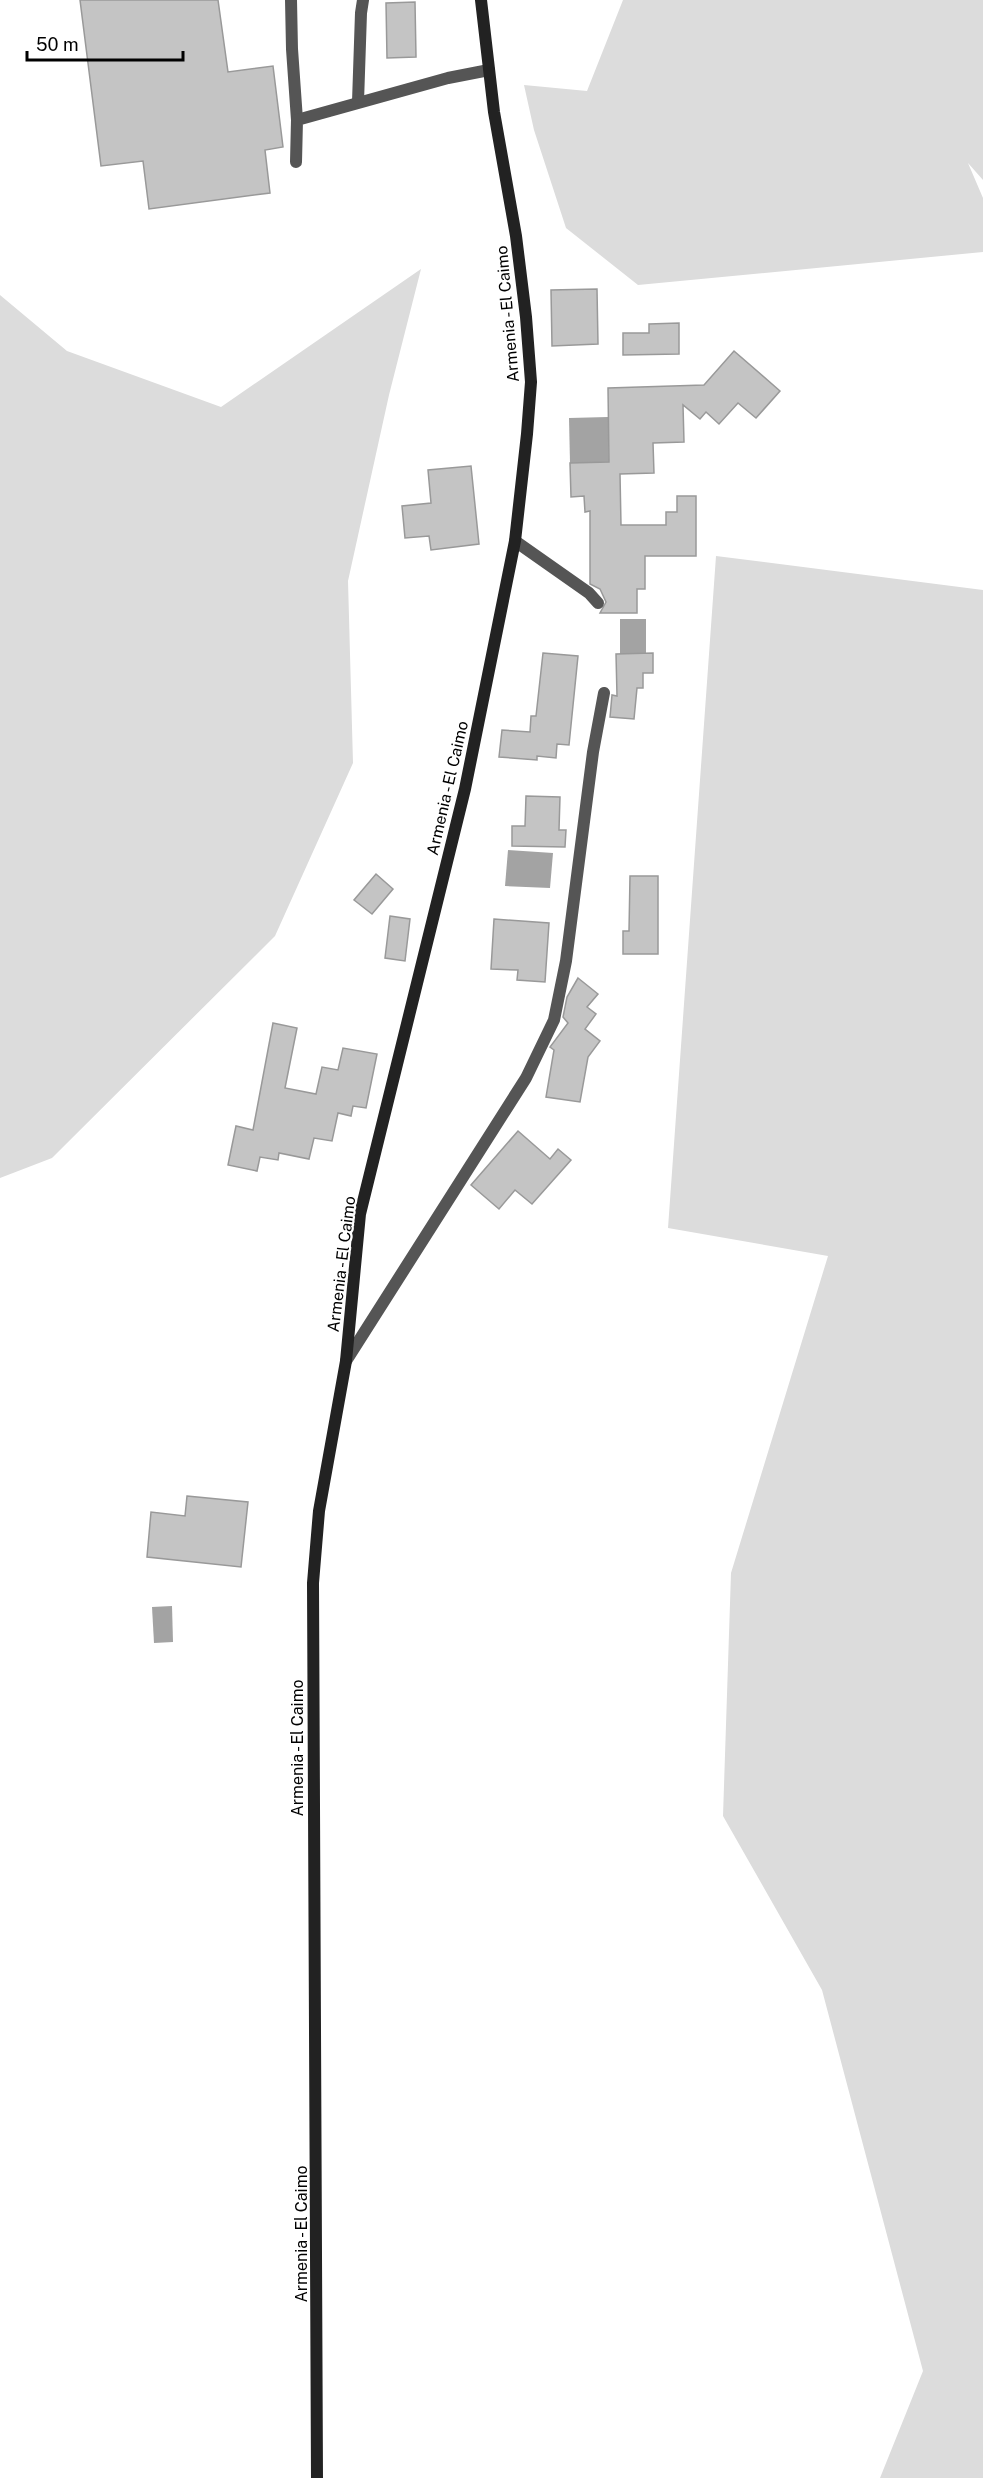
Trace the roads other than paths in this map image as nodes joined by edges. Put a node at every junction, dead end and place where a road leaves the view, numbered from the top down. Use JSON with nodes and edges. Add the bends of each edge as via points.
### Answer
{"nodes":[{"id":1,"x":291,"y":0,"type":"edge"},
{"id":2,"x":363,"y":0,"type":"edge"},
{"id":3,"x":481,"y":0,"type":"edge"},
{"id":4,"x":489,"y":70,"type":"junction"},
{"id":5,"x":358,"y":102,"type":"junction"},
{"id":6,"x":297,"y":120,"type":"junction"},
{"id":7,"x":296,"y":162,"type":"dead end"},
{"id":8,"x":515,"y":541,"type":"junction"},
{"id":9,"x":598,"y":603,"type":"dead end"},
{"id":10,"x":604,"y":693,"type":"dead end"},
{"id":11,"x":346,"y":1361,"type":"junction"},
{"id":12,"x":317,"y":2478,"type":"edge"}],
"edges":[{"from":1,"to":6,"type":"street"},
{"from":2,"to":5,"type":"street"},
{"from":3,"to":4,"type":"main road","name":"Armenia - El Caimo"},
{"from":4,"to":5,"type":"street"},
{"from":4,"to":8,"type":"main road","name":"Armenia - El Caimo","via":[[516,236],[531,382]]},
{"from":5,"to":6,"type":"street"},
{"from":6,"to":7,"type":"street"},
{"from":8,"to":9,"type":"street"},
{"from":8,"to":11,"type":"main road","name":"Armenia - El Caimo","via":[[465,789],[360,1214]]},
{"from":10,"to":11,"type":"street","via":[[554,1020],[526,1078]]},
{"from":11,"to":12,"type":"main road","name":"Armenia - El Caimo","via":[[319,1511],[313,1583]]}]}
